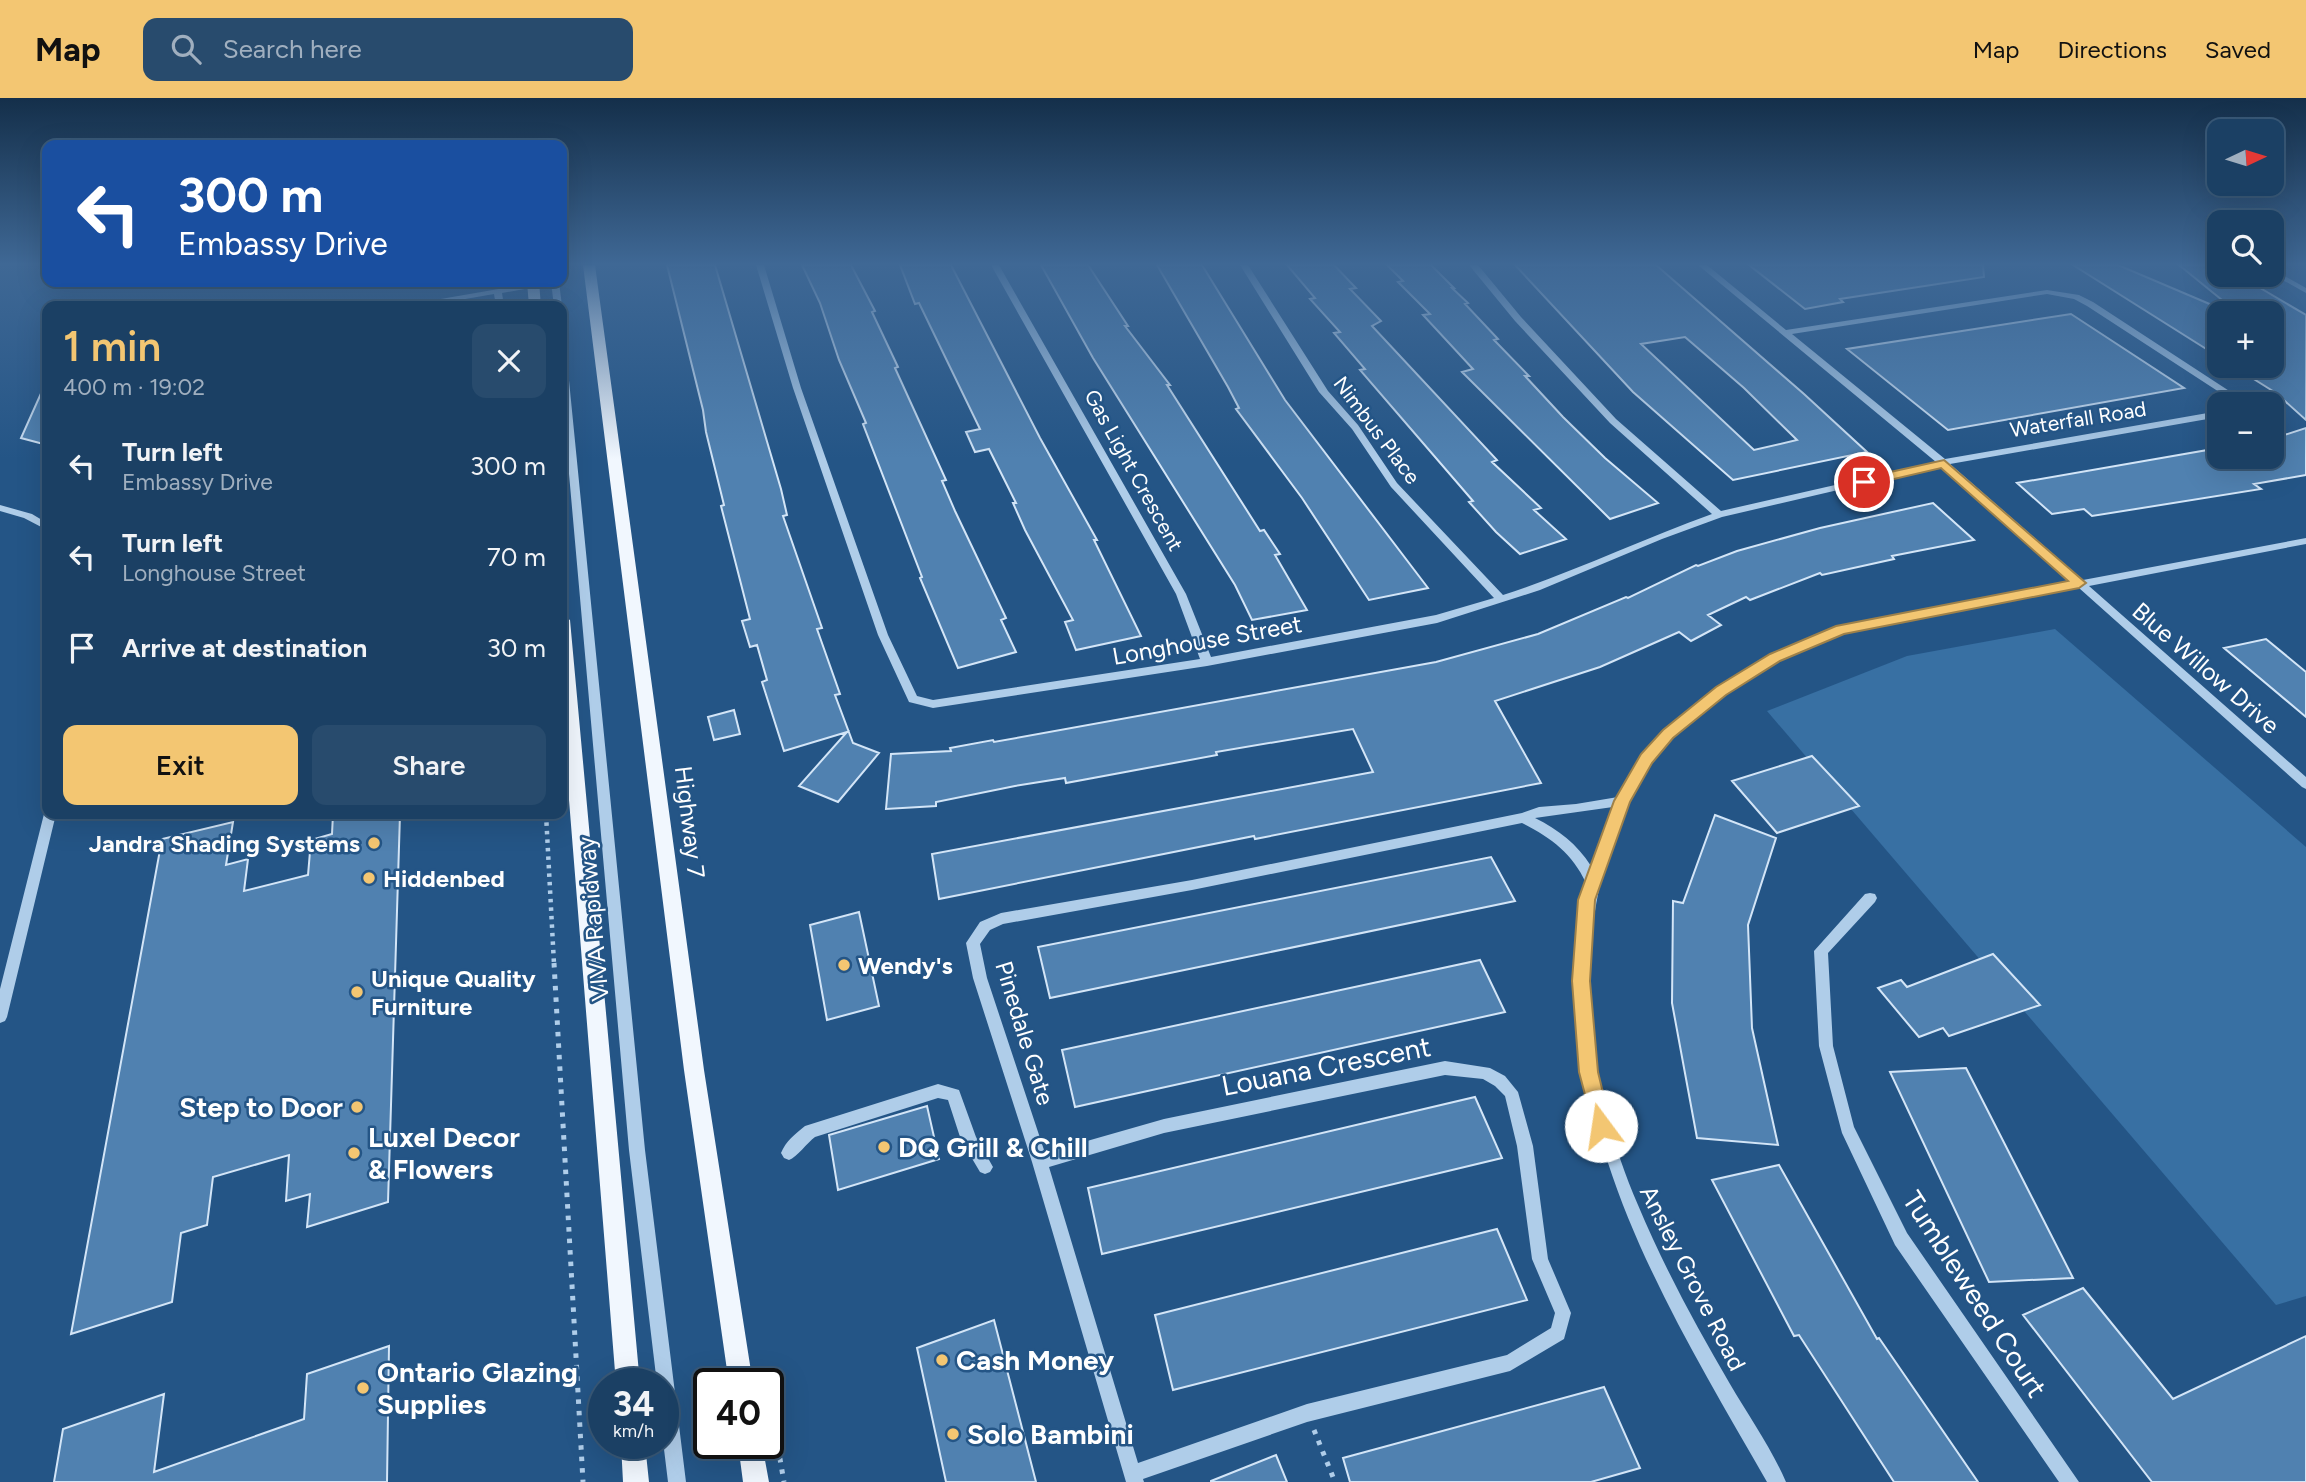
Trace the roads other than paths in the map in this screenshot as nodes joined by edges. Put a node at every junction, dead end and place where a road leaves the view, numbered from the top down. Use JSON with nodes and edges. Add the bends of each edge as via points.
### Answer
{"nodes":[{"id":1,"x":597,"y":330,"type":"edge"},
{"id":2,"x":779,"y":330,"type":"edge"},
{"id":3,"x":1032,"y":330,"type":"edge"},
{"id":4,"x":1285,"y":330,"type":"edge"},
{"id":5,"x":1528,"y":330,"type":"edge"},
{"id":6,"x":1780,"y":330,"type":"edge"},
{"id":7,"x":1806,"y":330,"type":"edge"},
{"id":8,"x":2128,"y":330,"type":"edge"},
{"id":9,"x":1784,"y":333,"type":"junction"},
{"id":10,"x":2226,"y":392,"type":"edge"},
{"id":11,"x":567,"y":404,"type":"edge"},
{"id":12,"x":2207,"y":416,"type":"edge"},
{"id":13,"x":1944,"y":463,"type":"junction"},
{"id":14,"x":0,"y":508,"type":"edge"},
{"id":15,"x":1719,"y":515,"type":"junction"},
{"id":16,"x":42,"y":524,"type":"edge"},
{"id":17,"x":2306,"y":541,"type":"edge"},
{"id":18,"x":2079,"y":583,"type":"junction"},
{"id":19,"x":1501,"y":599,"type":"junction"},
{"id":20,"x":1206,"y":662,"type":"junction"},
{"id":21,"x":567,"y":678,"type":"edge"},
{"id":22,"x":2306,"y":784,"type":"edge"},
{"id":23,"x":1622,"y":801,"type":"junction"},
{"id":24,"x":1523,"y":818,"type":"junction"},
{"id":25,"x":49,"y":819,"type":"edge"},
{"id":26,"x":1592,"y":880,"type":"junction"},
{"id":27,"x":1870,"y":898,"type":"dead end"},
{"id":28,"x":0,"y":1017,"type":"edge"},
{"id":29,"x":789,"y":1153,"type":"dead end"},
{"id":30,"x":1040,"y":1161,"type":"junction"},
{"id":31,"x":985,"y":1167,"type":"dead end"},
{"id":32,"x":627,"y":1368,"type":"edge"},
{"id":33,"x":739,"y":1368,"type":"edge"},
{"id":34,"x":634,"y":1459,"type":"edge"},
{"id":35,"x":752,"y":1459,"type":"edge"},
{"id":36,"x":1134,"y":1478,"type":"edge"},
{"id":37,"x":636,"y":1482,"type":"edge"},
{"id":38,"x":677,"y":1482,"type":"edge"},
{"id":39,"x":756,"y":1482,"type":"edge"},
{"id":40,"x":1777,"y":1482,"type":"edge"},
{"id":41,"x":2070,"y":1482,"type":"edge"}],
"edges":[{"from":1,"to":33,"type":"main road","name":"Highway 7","via":[[694,1070]]},
{"from":2,"to":20,"type":"street","name":"Longhouse Street","via":[[883,635],[913,699],[933,704],[970,700]]},
{"from":3,"to":20,"type":"street","name":"Gas Light Crescent","via":[[1181,594]]},
{"from":4,"to":19,"type":"street","name":"Nimbus Place","via":[[1324,392],[1355,427],[1394,485]]},
{"from":5,"to":15,"type":"street","via":[[1613,421]]},
{"from":6,"to":9,"type":"street","name":"Blue Willow Drive"},
{"from":7,"to":9,"type":"street"},
{"from":8,"to":10,"type":"street"},
{"from":9,"to":13,"type":"street","name":"Blue Willow Drive"},
{"from":11,"to":38,"type":"street","name":"VIVA Rapidway","via":[[636,1136]]},
{"from":12,"to":13,"type":"street","name":"Waterfall Road"},
{"from":13,"to":15,"type":"street","name":"Longhouse Street"},
{"from":13,"to":18,"type":"street","name":"Blue Willow Drive"},
{"from":14,"to":16,"type":"street"},
{"from":15,"to":19,"type":"street","name":"Longhouse Street"},
{"from":17,"to":18,"type":"street","name":"Ansley Grove Road"},
{"from":18,"to":22,"type":"street","name":"Blue Willow Drive"},
{"from":18,"to":23,"type":"street","name":"Ansley Grove Road","via":[[1841,630],[1775,658],[1721,691],[1668,734],[1646,758]]},
{"from":19,"to":20,"type":"street","name":"Longhouse Street","via":[[1437,619]]},
{"from":21,"to":32,"type":"main road"},
{"from":23,"to":24,"type":"street","name":"Pinedale Gate"},
{"from":23,"to":26,"type":"street","name":"Ansley Grove Road"},
{"from":24,"to":26,"type":"street","via":[[1569,844]]},
{"from":24,"to":30,"type":"street","name":"Pinedale Gate","via":[[1001,919],[985,926],[973,943],[979,978]]},
{"from":25,"to":28,"type":"street"},
{"from":26,"to":40,"type":"street","name":"Ansley Grove Road","via":[[1581,975],[1588,1072],[1605,1142],[1670,1295]]},
{"from":27,"to":41,"type":"street","name":"Tumbleweed Court","via":[[1821,951],[1826,1046],[1847,1128],[1901,1239]]},
{"from":29,"to":31,"type":"street","via":[[810,1131],[938,1091],[954,1094],[969,1140]]},
{"from":30,"to":36,"type":"street","name":"Pinedale Gate"},
{"from":30,"to":36,"type":"street","name":"Louana Crescent","via":[[1164,1126],[1445,1068],[1471,1070],[1500,1081],[1511,1092],[1525,1146],[1540,1259],[1563,1313],[1558,1334],[1510,1363],[1307,1413]]},
{"from":34,"to":37,"type":"main road"},
{"from":35,"to":39,"type":"main road"}]}
